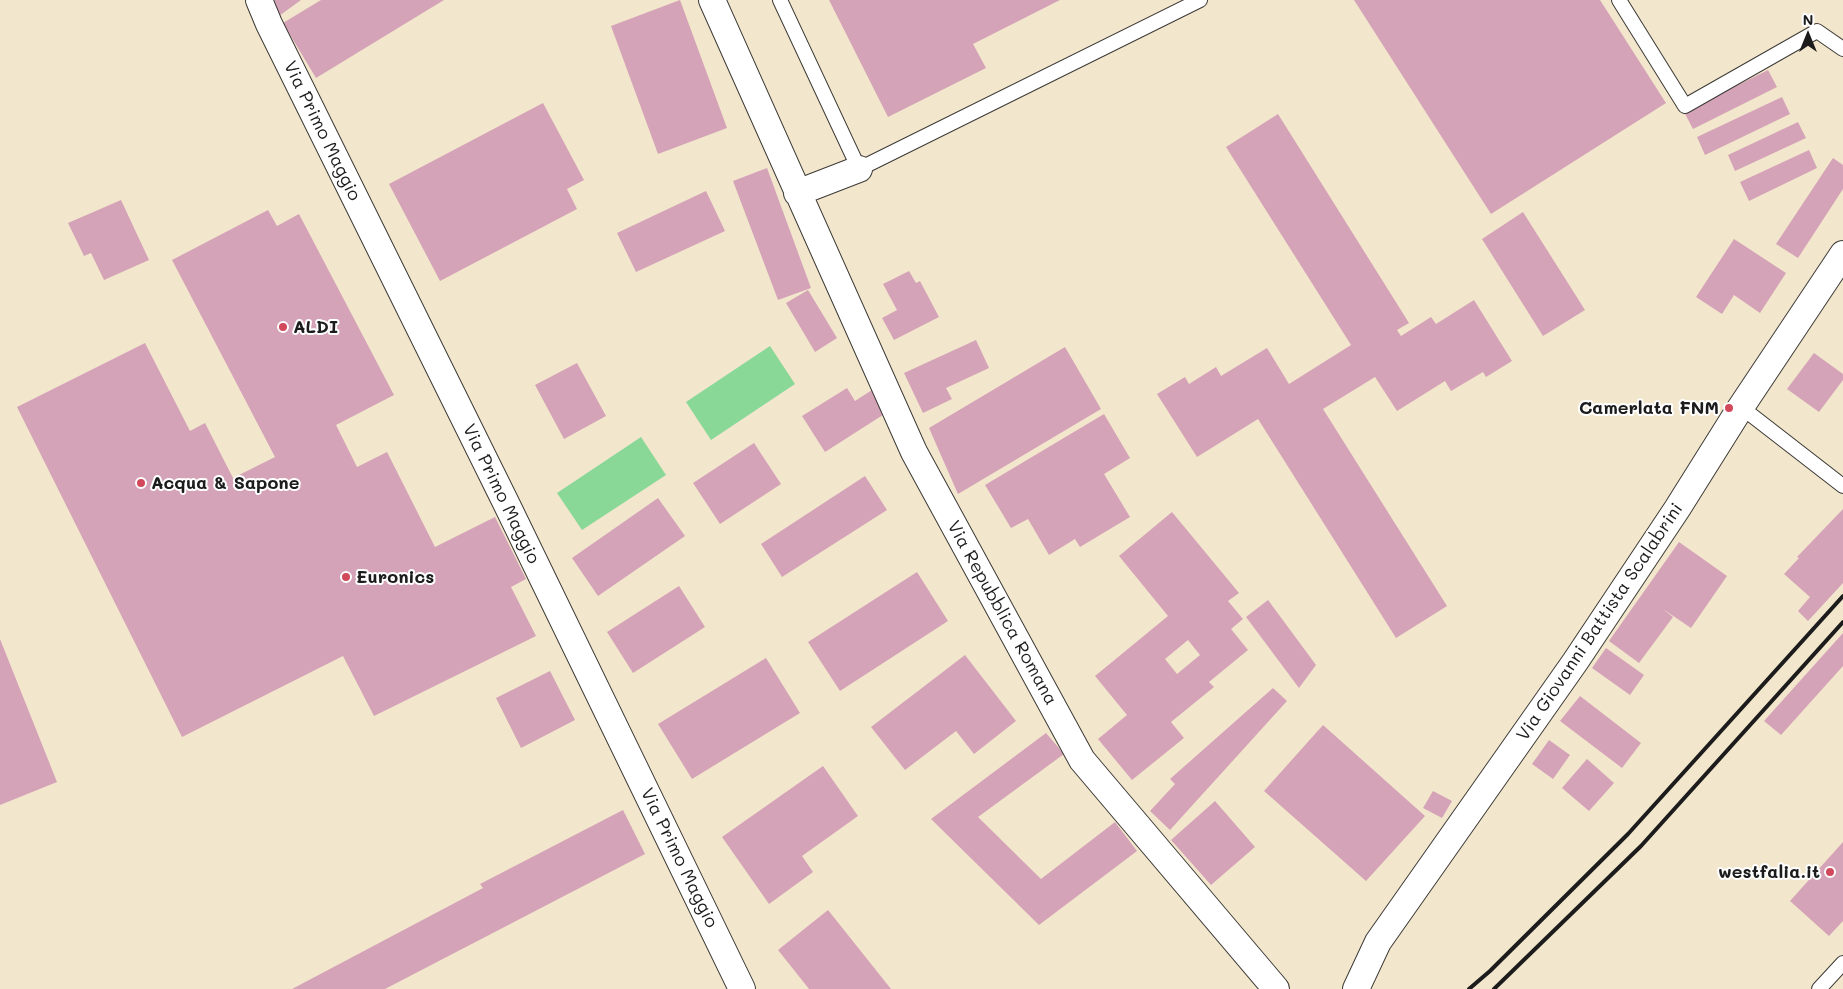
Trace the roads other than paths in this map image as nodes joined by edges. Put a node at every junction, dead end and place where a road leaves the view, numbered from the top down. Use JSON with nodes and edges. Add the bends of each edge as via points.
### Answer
{"nodes":[{"id":1,"x":259,"y":0,"type":"edge"},
{"id":2,"x":712,"y":0,"type":"edge"},
{"id":3,"x":780,"y":0,"type":"edge"},
{"id":4,"x":1200,"y":0,"type":"edge"},
{"id":5,"x":1619,"y":0,"type":"edge"},
{"id":6,"x":1843,"y":49,"type":"edge"},
{"id":7,"x":859,"y":169,"type":"junction"},
{"id":8,"x":797,"y":193,"type":"junction"},
{"id":9,"x":1843,"y":254,"type":"edge"},
{"id":10,"x":1741,"y":407,"type":"junction"},
{"id":11,"x":1843,"y":486,"type":"edge"},
{"id":12,"x":1843,"y":963,"type":"edge"},
{"id":13,"x":742,"y":989,"type":"edge"},
{"id":14,"x":1276,"y":989,"type":"edge"},
{"id":15,"x":1356,"y":989,"type":"edge"},
{"id":16,"x":1819,"y":989,"type":"edge"}],
"edges":[{"from":1,"to":13,"type":"street","name":"Via Primo Maggio"},
{"from":2,"to":8,"type":"street","name":"Via Repubblica Romana"},
{"from":3,"to":7,"type":"lane"},
{"from":4,"to":7,"type":"lane"},
{"from":5,"to":6,"type":"lane","via":[[1685,106],[1818,31]]},
{"from":7,"to":8,"type":"street"},
{"from":8,"to":14,"type":"street","name":"Via Repubblica Romana","via":[[914,452],[1082,760]]},
{"from":9,"to":10,"type":"street","name":"Via Giovanni Battista Scalabrini"},
{"from":10,"to":11,"type":"lane"},
{"from":10,"to":15,"type":"street","name":"Via Giovanni Battista Scalabrini","via":[[1576,662],[1378,942]]},
{"from":12,"to":16,"type":"lane"}]}
